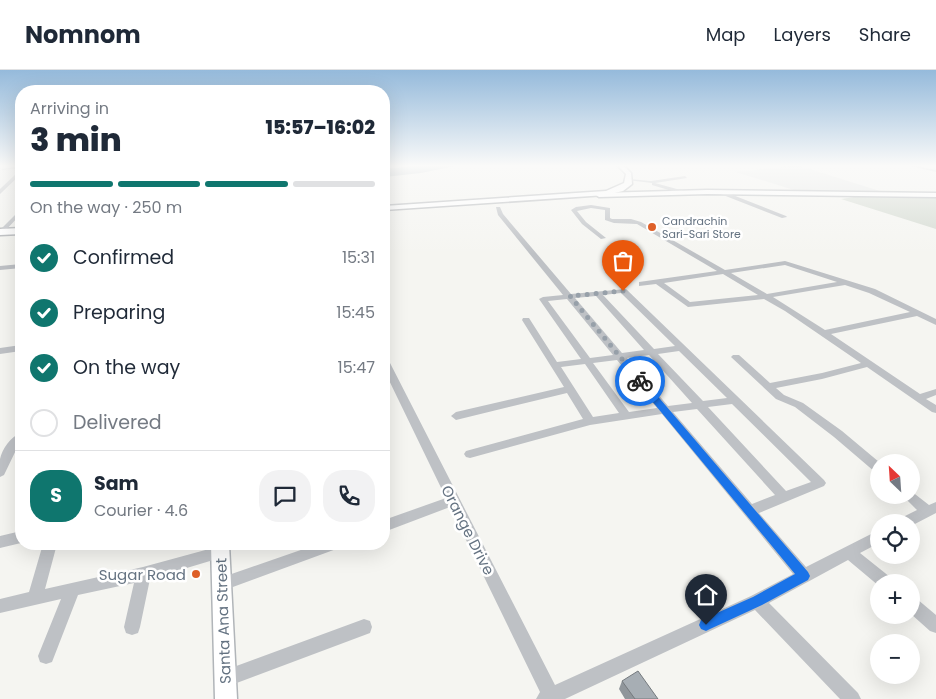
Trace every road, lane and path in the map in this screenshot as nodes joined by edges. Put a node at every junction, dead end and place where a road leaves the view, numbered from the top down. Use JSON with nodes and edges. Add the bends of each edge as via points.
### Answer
{"nodes":[{"id":1,"x":593,"y":195,"type":"edge"},
{"id":2,"x":597,"y":195,"type":"edge"},
{"id":3,"x":729,"y":195,"type":"edge"},
{"id":4,"x":495,"y":205,"type":"junction"},
{"id":5,"x":598,"y":207,"type":"junction"},
{"id":6,"x":390,"y":208,"type":"edge"},
{"id":7,"x":15,"y":217,"type":"edge"},
{"id":8,"x":784,"y":217,"type":"dead end"},
{"id":9,"x":15,"y":231,"type":"edge"},
{"id":10,"x":1,"y":232,"type":"edge"},
{"id":11,"x":603,"y":238,"type":"dead end"},
{"id":12,"x":15,"y":267,"type":"edge"},
{"id":13,"x":0,"y":268,"type":"edge"},
{"id":14,"x":724,"y":272,"type":"junction"},
{"id":15,"x":657,"y":281,"type":"junction"},
{"id":16,"x":845,"y":283,"type":"junction"},
{"id":17,"x":642,"y":284,"type":"dead end"},
{"id":18,"x":597,"y":293,"type":"junction"},
{"id":19,"x":570,"y":296,"type":"junction"},
{"id":20,"x":767,"y":296,"type":"junction"},
{"id":21,"x":918,"y":313,"type":"junction"},
{"id":22,"x":526,"y":320,"type":"dead end"},
{"id":23,"x":936,"y":322,"type":"edge"},
{"id":24,"x":823,"y":334,"type":"junction"},
{"id":25,"x":683,"y":348,"type":"junction"},
{"id":26,"x":15,"y":349,"type":"edge"},
{"id":27,"x":0,"y":351,"type":"edge"},
{"id":28,"x":653,"y":352,"type":"junction"},
{"id":29,"x":620,"y":357,"type":"junction"},
{"id":30,"x":736,"y":357,"type":"dead end"},
{"id":31,"x":588,"y":361,"type":"junction"},
{"id":32,"x":868,"y":364,"type":"junction"},
{"id":33,"x":555,"y":366,"type":"junction"},
{"id":34,"x":390,"y":373,"type":"edge"},
{"id":35,"x":768,"y":386,"type":"junction"},
{"id":36,"x":570,"y":389,"type":"junction"},
{"id":37,"x":936,"y":392,"type":"edge"},
{"id":38,"x":918,"y":398,"type":"junction"},
{"id":39,"x":736,"y":400,"type":"junction"},
{"id":40,"x":700,"y":405,"type":"junction"},
{"id":41,"x":664,"y":410,"type":"junction"},
{"id":42,"x":936,"y":410,"type":"edge"},
{"id":43,"x":456,"y":416,"type":"dead end"},
{"id":44,"x":626,"y":416,"type":"junction"},
{"id":45,"x":590,"y":420,"type":"junction"},
{"id":46,"x":15,"y":442,"type":"edge"},
{"id":47,"x":15,"y":453,"type":"edge"},
{"id":48,"x":9,"y":454,"type":"junction"},
{"id":49,"x":470,"y":454,"type":"dead end"},
{"id":50,"x":870,"y":461,"type":"edge"},
{"id":51,"x":1,"y":469,"type":"edge"},
{"id":52,"x":784,"y":497,"type":"junction"},
{"id":53,"x":453,"y":501,"type":"junction"},
{"id":54,"x":920,"y":502,"type":"edge"},
{"id":55,"x":932,"y":509,"type":"edge"},
{"id":56,"x":749,"y":511,"type":"junction"},
{"id":57,"x":920,"y":515,"type":"edge"},
{"id":58,"x":390,"y":524,"type":"edge"},
{"id":59,"x":15,"y":538,"type":"edge"},
{"id":60,"x":870,"y":541,"type":"edge"},
{"id":61,"x":0,"y":542,"type":"edge"},
{"id":62,"x":48,"y":550,"type":"edge"},
{"id":63,"x":214,"y":550,"type":"edge"},
{"id":64,"x":220,"y":550,"type":"edge"},
{"id":65,"x":317,"y":550,"type":"edge"},
{"id":66,"x":849,"y":552,"type":"junction"},
{"id":67,"x":143,"y":574,"type":"junction"},
{"id":68,"x":876,"y":574,"type":"edge"},
{"id":69,"x":804,"y":576,"type":"junction"},
{"id":70,"x":222,"y":584,"type":"junction"},
{"id":71,"x":73,"y":590,"type":"junction"},
{"id":72,"x":35,"y":597,"type":"junction"},
{"id":73,"x":757,"y":601,"type":"junction"},
{"id":74,"x":0,"y":606,"type":"edge"},
{"id":75,"x":920,"y":612,"type":"edge"},
{"id":76,"x":936,"y":625,"type":"edge"},
{"id":77,"x":132,"y":627,"type":"dead end"},
{"id":78,"x":364,"y":627,"type":"dead end"},
{"id":79,"x":46,"y":656,"type":"dead end"},
{"id":80,"x":223,"y":693,"type":"edge"},
{"id":81,"x":550,"y":698,"type":"edge"},
{"id":82,"x":852,"y":699,"type":"edge"}],
"edges":[{"from":1,"to":4,"type":"highway"},
{"from":2,"to":5,"type":"street"},
{"from":3,"to":8,"type":"street"},
{"from":4,"to":6,"type":"highway"},
{"from":4,"to":19,"type":"street"},
{"from":5,"to":11,"type":"street","via":[[574,210]]},
{"from":5,"to":14,"type":"street","via":[[608,208],[607,219],[610,221],[639,223]]},
{"from":7,"to":10,"type":"street"},
{"from":9,"to":10,"type":"highway"},
{"from":12,"to":13,"type":"street"},
{"from":14,"to":15,"type":"street"},
{"from":14,"to":16,"type":"street","via":[[785,263]]},
{"from":14,"to":20,"type":"street"},
{"from":15,"to":17,"type":"street"},
{"from":15,"to":20,"type":"street","via":[[688,305]]},
{"from":16,"to":20,"type":"street"},
{"from":16,"to":21,"type":"street","via":[[872,291]]},
{"from":18,"to":19,"type":"street"},
{"from":18,"to":25,"type":"street","via":[[623,291]]},
{"from":18,"to":28,"type":"street"},
{"from":19,"to":29,"type":"street"},
{"from":19,"to":31,"type":"street","via":[[543,298]]},
{"from":20,"to":24,"type":"street"},
{"from":21,"to":23,"type":"street"},
{"from":21,"to":24,"type":"street"},
{"from":22,"to":33,"type":"street"},
{"from":24,"to":32,"type":"street"},
{"from":25,"to":28,"type":"street"},
{"from":25,"to":39,"type":"street"},
{"from":26,"to":27,"type":"street"},
{"from":28,"to":29,"type":"street"},
{"from":28,"to":40,"type":"street"},
{"from":29,"to":31,"type":"street"},
{"from":29,"to":41,"type":"street"},
{"from":30,"to":35,"type":"street"},
{"from":31,"to":33,"type":"street"},
{"from":31,"to":44,"type":"street"},
{"from":32,"to":35,"type":"street"},
{"from":32,"to":38,"type":"street"},
{"from":33,"to":36,"type":"street"},
{"from":34,"to":53,"type":"street","name":"Orange Drive"},
{"from":35,"to":50,"type":"street","via":[[780,397],[799,405]]},
{"from":36,"to":43,"type":"street"},
{"from":36,"to":45,"type":"street"},
{"from":37,"to":38,"type":"street"},
{"from":38,"to":42,"type":"street"},
{"from":39,"to":40,"type":"street"},
{"from":39,"to":52,"type":"street","via":[[820,483]]},
{"from":40,"to":41,"type":"street"},
{"from":40,"to":52,"type":"street"},
{"from":41,"to":44,"type":"street"},
{"from":41,"to":56,"type":"street"},
{"from":44,"to":45,"type":"street"},
{"from":45,"to":49,"type":"street"},
{"from":46,"to":48,"type":"street"},
{"from":47,"to":48,"type":"street"},
{"from":48,"to":51,"type":"street"},
{"from":52,"to":56,"type":"street"},
{"from":53,"to":58,"type":"street"},
{"from":53,"to":81,"type":"street","name":"Orange Drive"},
{"from":54,"to":55,"type":"street"},
{"from":55,"to":57,"type":"street"},
{"from":56,"to":69,"type":"street"},
{"from":59,"to":61,"type":"street"},
{"from":60,"to":66,"type":"street"},
{"from":62,"to":72,"type":"street"},
{"from":63,"to":67,"type":"street"},
{"from":64,"to":70,"type":"main road","name":"Santa Ana Street"},
{"from":65,"to":70,"type":"street"},
{"from":66,"to":68,"type":"street"},
{"from":66,"to":69,"type":"street"},
{"from":67,"to":71,"type":"street"},
{"from":67,"to":77,"type":"street"},
{"from":69,"to":73,"type":"street"},
{"from":70,"to":80,"type":"main road","name":"Santa Ana Street"},
{"from":71,"to":72,"type":"street"},
{"from":71,"to":79,"type":"street"},
{"from":72,"to":74,"type":"street"},
{"from":73,"to":81,"type":"street"},
{"from":73,"to":82,"type":"street"},
{"from":75,"to":76,"type":"street"},
{"from":78,"to":80,"type":"street"}]}
